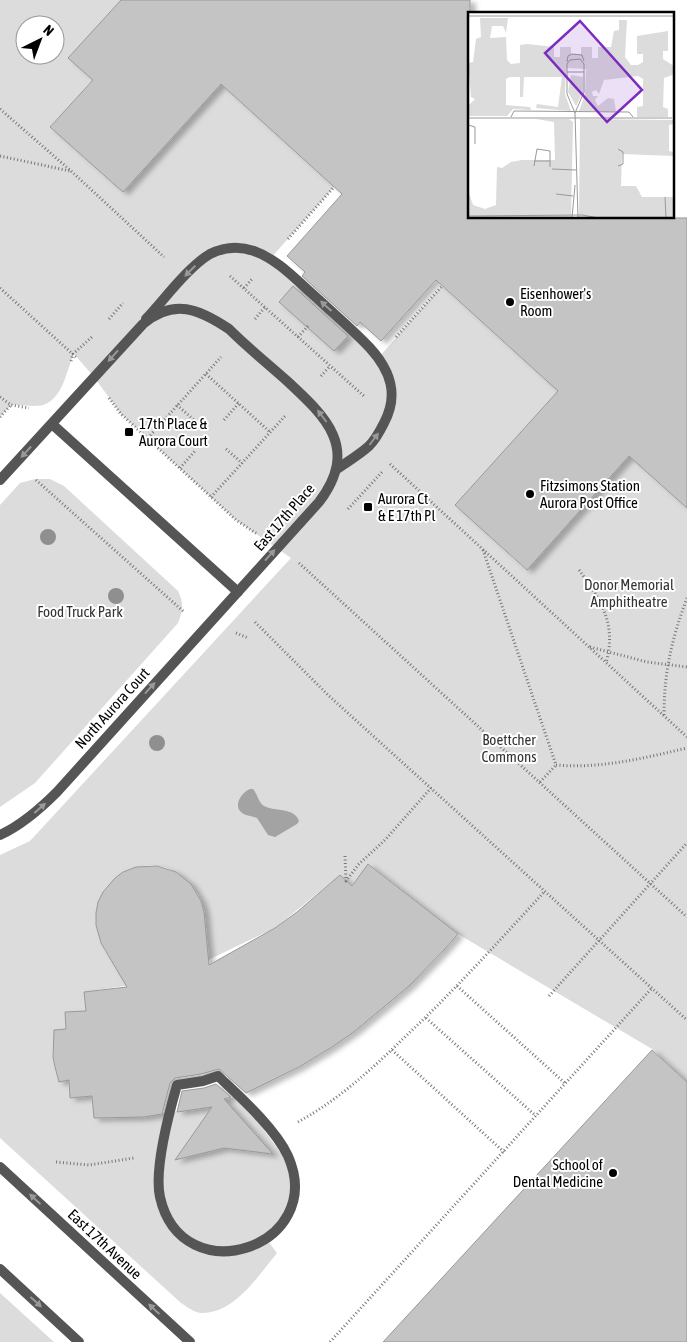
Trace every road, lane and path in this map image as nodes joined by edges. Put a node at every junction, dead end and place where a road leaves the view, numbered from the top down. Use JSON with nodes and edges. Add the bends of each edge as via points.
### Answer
{"nodes":[{"id":1,"x":0,"y":109,"type":"edge"},
{"id":2,"x":0,"y":156,"type":"edge"},
{"id":3,"x":71,"y":171,"type":"junction"},
{"id":4,"x":158,"y":264,"type":"dead end"},
{"id":5,"x":228,"y":274,"type":"dead end"},
{"id":6,"x":0,"y":288,"type":"edge"},
{"id":7,"x":125,"y":301,"type":"dead end"},
{"id":8,"x":105,"y":323,"type":"dead end"},
{"id":9,"x":98,"y":330,"type":"dead end"},
{"id":10,"x":136,"y":331,"type":"junction"},
{"id":11,"x":0,"y":397,"type":"edge"},
{"id":12,"x":367,"y":399,"type":"dead end"},
{"id":13,"x":238,"y":403,"type":"junction"},
{"id":14,"x":177,"y":405,"type":"junction"},
{"id":15,"x":0,"y":417,"type":"edge"},
{"id":16,"x":194,"y":420,"type":"dead end"},
{"id":17,"x":224,"y":420,"type":"dead end"},
{"id":18,"x":52,"y":424,"type":"junction"},
{"id":19,"x":226,"y":449,"type":"dead end"},
{"id":20,"x":195,"y":451,"type":"dead end"},
{"id":21,"x":17,"y":462,"type":"junction"},
{"id":22,"x":242,"y":464,"type":"junction"},
{"id":23,"x":390,"y":464,"type":"dead end"},
{"id":24,"x":180,"y":468,"type":"junction"},
{"id":25,"x":337,"y":469,"type":"junction"},
{"id":26,"x":0,"y":480,"type":"edge"},
{"id":27,"x":211,"y":497,"type":"junction"},
{"id":28,"x":277,"y":548,"type":"junction"},
{"id":29,"x":483,"y":549,"type":"junction"},
{"id":30,"x":579,"y":570,"type":"dead end"},
{"id":31,"x":238,"y":592,"type":"junction"},
{"id":32,"x":687,"y":598,"type":"edge"},
{"id":33,"x":210,"y":622,"type":"junction"},
{"id":34,"x":255,"y":622,"type":"dead end"},
{"id":35,"x":248,"y":638,"type":"dead end"},
{"id":36,"x":587,"y":646,"type":"junction"},
{"id":37,"x":609,"y":652,"type":"junction"},
{"id":38,"x":606,"y":663,"type":"junction"},
{"id":39,"x":668,"y":665,"type":"junction"},
{"id":40,"x":687,"y":667,"type":"edge"},
{"id":41,"x":664,"y":715,"type":"junction"},
{"id":42,"x":687,"y":737,"type":"edge"},
{"id":43,"x":687,"y":748,"type":"edge"},
{"id":44,"x":556,"y":765,"type":"junction"},
{"id":45,"x":540,"y":782,"type":"junction"},
{"id":46,"x":431,"y":788,"type":"junction"},
{"id":47,"x":0,"y":835,"type":"edge"},
{"id":48,"x":687,"y":843,"type":"edge"},
{"id":49,"x":345,"y":856,"type":"dead end"},
{"id":50,"x":650,"y":883,"type":"junction"},
{"id":51,"x":545,"y":891,"type":"junction"},
{"id":52,"x":687,"y":917,"type":"edge"},
{"id":53,"x":599,"y":940,"type":"junction"},
{"id":54,"x":457,"y":986,"type":"junction"},
{"id":55,"x":652,"y":988,"type":"junction"},
{"id":56,"x":548,"y":996,"type":"dead end"},
{"id":57,"x":426,"y":1018,"type":"junction"},
{"id":58,"x":687,"y":1020,"type":"edge"},
{"id":59,"x":392,"y":1050,"type":"junction"},
{"id":60,"x":566,"y":1084,"type":"junction"},
{"id":61,"x":536,"y":1116,"type":"junction"},
{"id":62,"x":272,"y":1132,"type":"junction"},
{"id":63,"x":163,"y":1151,"type":"junction"},
{"id":64,"x":504,"y":1152,"type":"junction"},
{"id":65,"x":56,"y":1162,"type":"dead end"},
{"id":66,"x":0,"y":1167,"type":"edge"},
{"id":67,"x":0,"y":1269,"type":"edge"},
{"id":68,"x":80,"y":1342,"type":"edge"},
{"id":69,"x":190,"y":1342,"type":"edge"},
{"id":70,"x":330,"y":1342,"type":"edge"}],
"edges":[{"from":1,"to":3,"type":"path"},
{"from":2,"to":3,"type":"path"},
{"from":3,"to":4,"type":"path","via":[[164,257]]},
{"from":5,"to":12,"type":"path"},
{"from":6,"to":9,"type":"path","via":[[73,354]]},
{"from":7,"to":8,"type":"path"},
{"from":10,"to":18,"type":"street","one_way":true},
{"from":25,"to":10,"type":"street","one_way":true,"via":[[338,454],[326,421],[216,319],[177,308],[154,316]]},
{"from":25,"to":10,"type":"street","one_way":true,"via":[[369,446],[378,434],[391,409],[392,389],[380,360],[366,343],[277,264],[254,251],[238,248],[210,255],[191,270]]},
{"from":11,"to":15,"type":"path","via":[[11,405]]},
{"from":13,"to":14,"type":"path","via":[[206,374]]},
{"from":13,"to":17,"type":"path"},
{"from":13,"to":22,"type":"path","via":[[270,432]]},
{"from":14,"to":16,"type":"path"},
{"from":14,"to":24,"type":"path","via":[[148,438]]},
{"from":18,"to":21,"type":"street","one_way":true},
{"from":18,"to":31,"type":"street"},
{"from":19,"to":22,"type":"path"},
{"from":20,"to":24,"type":"path"},
{"from":21,"to":26,"type":"street"},
{"from":21,"to":33,"type":"path","via":[[182,612]]},
{"from":22,"to":27,"type":"path"},
{"from":23,"to":29,"type":"path"},
{"from":24,"to":27,"type":"path"},
{"from":25,"to":28,"type":"street","name":"East 17th Place","via":[[323,496]]},
{"from":27,"to":28,"type":"path","via":[[236,520]]},
{"from":31,"to":28,"type":"street","name":"East 17th Place","one_way":true},
{"from":28,"to":45,"type":"path","via":[[300,564]]},
{"from":29,"to":36,"type":"path"},
{"from":29,"to":44,"type":"path"},
{"from":30,"to":37,"type":"path","via":[[594,590],[607,619]]},
{"from":31,"to":33,"type":"street","name":"North Aurora Court"},
{"from":32,"to":39,"type":"path"},
{"from":33,"to":35,"type":"path"},
{"from":47,"to":33,"type":"street","name":"North Aurora Court","one_way":true,"via":[[46,803]]},
{"from":34,"to":46,"type":"path","via":[[329,696]]},
{"from":36,"to":37,"type":"path"},
{"from":36,"to":38,"type":"path"},
{"from":37,"to":38,"type":"path"},
{"from":37,"to":39,"type":"path"},
{"from":38,"to":41,"type":"path"},
{"from":39,"to":40,"type":"path"},
{"from":39,"to":41,"type":"path"},
{"from":41,"to":42,"type":"path"},
{"from":43,"to":44,"type":"path","via":[[616,763],[581,767]]},
{"from":44,"to":45,"type":"path"},
{"from":45,"to":50,"type":"path"},
{"from":46,"to":49,"type":"path","via":[[346,881]]},
{"from":46,"to":51,"type":"path"},
{"from":48,"to":50,"type":"path"},
{"from":50,"to":52,"type":"path"},
{"from":50,"to":53,"type":"path"},
{"from":51,"to":53,"type":"path"},
{"from":51,"to":54,"type":"path"},
{"from":53,"to":55,"type":"path"},
{"from":53,"to":56,"type":"path"},
{"from":54,"to":57,"type":"path"},
{"from":54,"to":60,"type":"path"},
{"from":55,"to":58,"type":"path"},
{"from":55,"to":60,"type":"path"},
{"from":57,"to":59,"type":"path"},
{"from":57,"to":61,"type":"path"},
{"from":59,"to":62,"type":"path","via":[[328,1104],[292,1126]]},
{"from":59,"to":64,"type":"path"},
{"from":60,"to":61,"type":"path"},
{"from":61,"to":64,"type":"path"},
{"from":62,"to":63,"type":"street","via":[[218,1076],[177,1085]]},
{"from":62,"to":63,"type":"street","via":[[292,1168],[294,1192],[291,1204],[280,1226],[270,1236],[233,1252],[195,1244],[184,1238],[168,1218],[158,1184]]},
{"from":63,"to":65,"type":"path","via":[[89,1165]]},
{"from":64,"to":70,"type":"path"},
{"from":69,"to":66,"type":"street","name":"East 17th Avenue","one_way":true},
{"from":67,"to":68,"type":"street","one_way":true}]}
